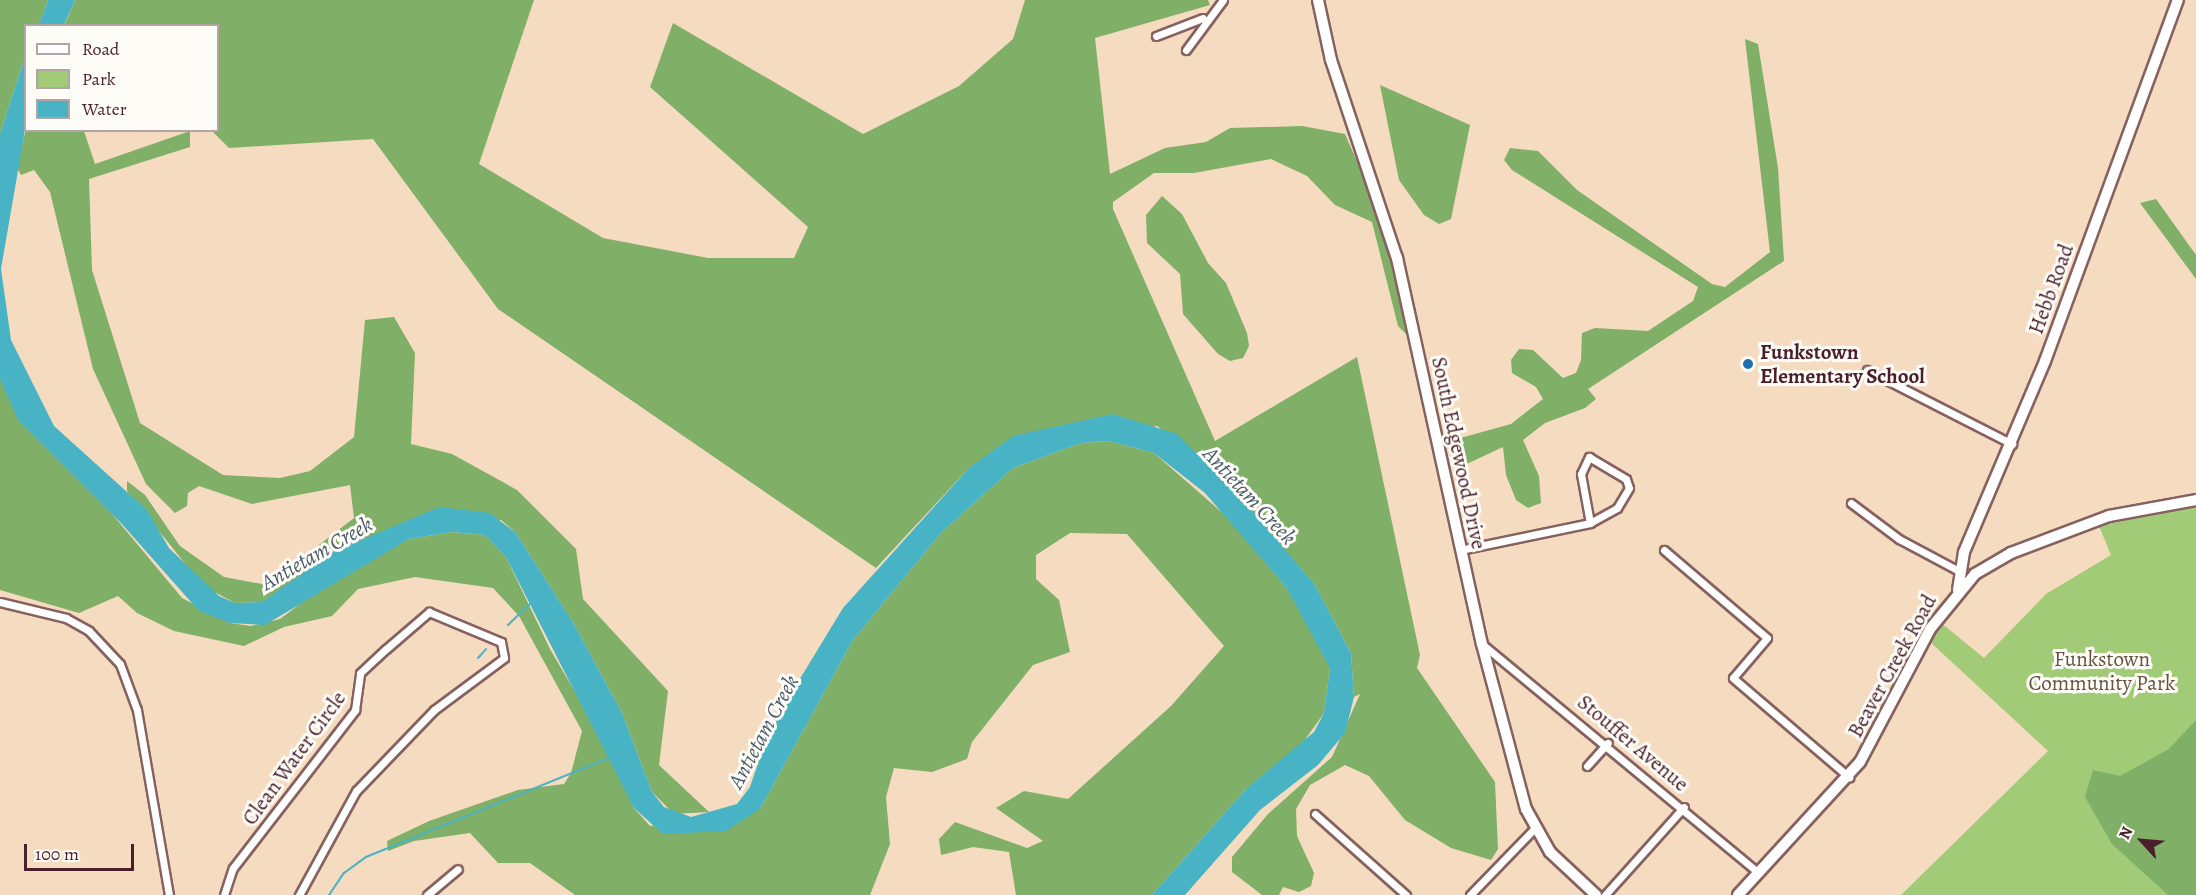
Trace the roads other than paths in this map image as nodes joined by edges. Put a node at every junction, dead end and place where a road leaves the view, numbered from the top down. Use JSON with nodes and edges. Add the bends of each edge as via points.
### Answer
{"nodes":[{"id":1,"x":1223,"y":0,"type":"edge"},
{"id":2,"x":1318,"y":0,"type":"edge"},
{"id":3,"x":2178,"y":0,"type":"edge"},
{"id":4,"x":1208,"y":15,"type":"junction"},
{"id":5,"x":1156,"y":36,"type":"dead end"},
{"id":6,"x":1186,"y":50,"type":"dead end"},
{"id":7,"x":1867,"y":370,"type":"dead end"},
{"id":8,"x":2012,"y":444,"type":"junction"},
{"id":9,"x":2196,"y":500,"type":"edge"},
{"id":10,"x":1851,"y":503,"type":"dead end"},
{"id":11,"x":1590,"y":523,"type":"junction"},
{"id":12,"x":1460,"y":550,"type":"junction"},
{"id":13,"x":1664,"y":550,"type":"dead end"},
{"id":14,"x":1959,"y":570,"type":"junction"},
{"id":15,"x":1958,"y":590,"type":"junction"},
{"id":16,"x":0,"y":602,"type":"edge"},
{"id":17,"x":1482,"y":644,"type":"junction"},
{"id":18,"x":1608,"y":743,"type":"junction"},
{"id":19,"x":1587,"y":766,"type":"dead end"},
{"id":20,"x":1849,"y":777,"type":"junction"},
{"id":21,"x":1684,"y":807,"type":"junction"},
{"id":22,"x":1314,"y":814,"type":"dead end"},
{"id":23,"x":1534,"y":829,"type":"junction"},
{"id":24,"x":458,"y":869,"type":"dead end"},
{"id":25,"x":1759,"y":873,"type":"junction"},
{"id":26,"x":169,"y":895,"type":"edge"},
{"id":27,"x":224,"y":895,"type":"edge"},
{"id":28,"x":299,"y":895,"type":"edge"},
{"id":29,"x":427,"y":895,"type":"edge"},
{"id":30,"x":1406,"y":895,"type":"edge"},
{"id":31,"x":1470,"y":895,"type":"edge"},
{"id":32,"x":1596,"y":895,"type":"edge"},
{"id":33,"x":1605,"y":895,"type":"edge"},
{"id":34,"x":1738,"y":895,"type":"edge"}],
"edges":[{"from":1,"to":4,"type":"street"},
{"from":2,"to":12,"type":"street","name":"South Edgewood Drive","via":[[1331,60],[1397,258]]},
{"from":3,"to":8,"type":"street","name":"Hebb Road"},
{"from":4,"to":5,"type":"street"},
{"from":4,"to":6,"type":"street"},
{"from":7,"to":8,"type":"street"},
{"from":8,"to":14,"type":"street","name":"Hebb Road"},
{"from":9,"to":15,"type":"street","name":"Beaver Creek Road","via":[[2134,509],[2055,535],[1992,563]]},
{"from":10,"to":14,"type":"street","via":[[1899,539]]},
{"from":11,"to":11,"type":"street","via":[[1581,474],[1589,457],[1626,479],[1629,488],[1617,508]]},
{"from":11,"to":12,"type":"street"},
{"from":12,"to":17,"type":"street","name":"South Edgewood Drive"},
{"from":13,"to":20,"type":"street","via":[[1767,638],[1733,678]]},
{"from":14,"to":15,"type":"street","name":"Hebb Road"},
{"from":15,"to":20,"type":"street","name":"Beaver Creek Road"},
{"from":16,"to":26,"type":"street","via":[[66,618],[89,631],[120,664],[137,710]]},
{"from":17,"to":18,"type":"street","name":"Stouffer Avenue"},
{"from":17,"to":23,"type":"street","name":"South Edgewood Drive"},
{"from":18,"to":19,"type":"street"},
{"from":18,"to":21,"type":"street","name":"Stouffer Avenue"},
{"from":20,"to":25,"type":"street","name":"Beaver Creek Road"},
{"from":21,"to":25,"type":"street","name":"Stouffer Avenue"},
{"from":21,"to":33,"type":"street"},
{"from":22,"to":30,"type":"street"},
{"from":23,"to":31,"type":"street"},
{"from":23,"to":32,"type":"street","name":"South Edgewood Drive","via":[[1550,852]]},
{"from":24,"to":29,"type":"street"},
{"from":25,"to":34,"type":"street","name":"Beaver Creek Road"},
{"from":27,"to":28,"type":"street","name":"Clean Water Circle","via":[[233,868],[355,710],[360,674],[386,649],[429,612],[501,642],[504,658],[434,710],[356,791]]}]}
